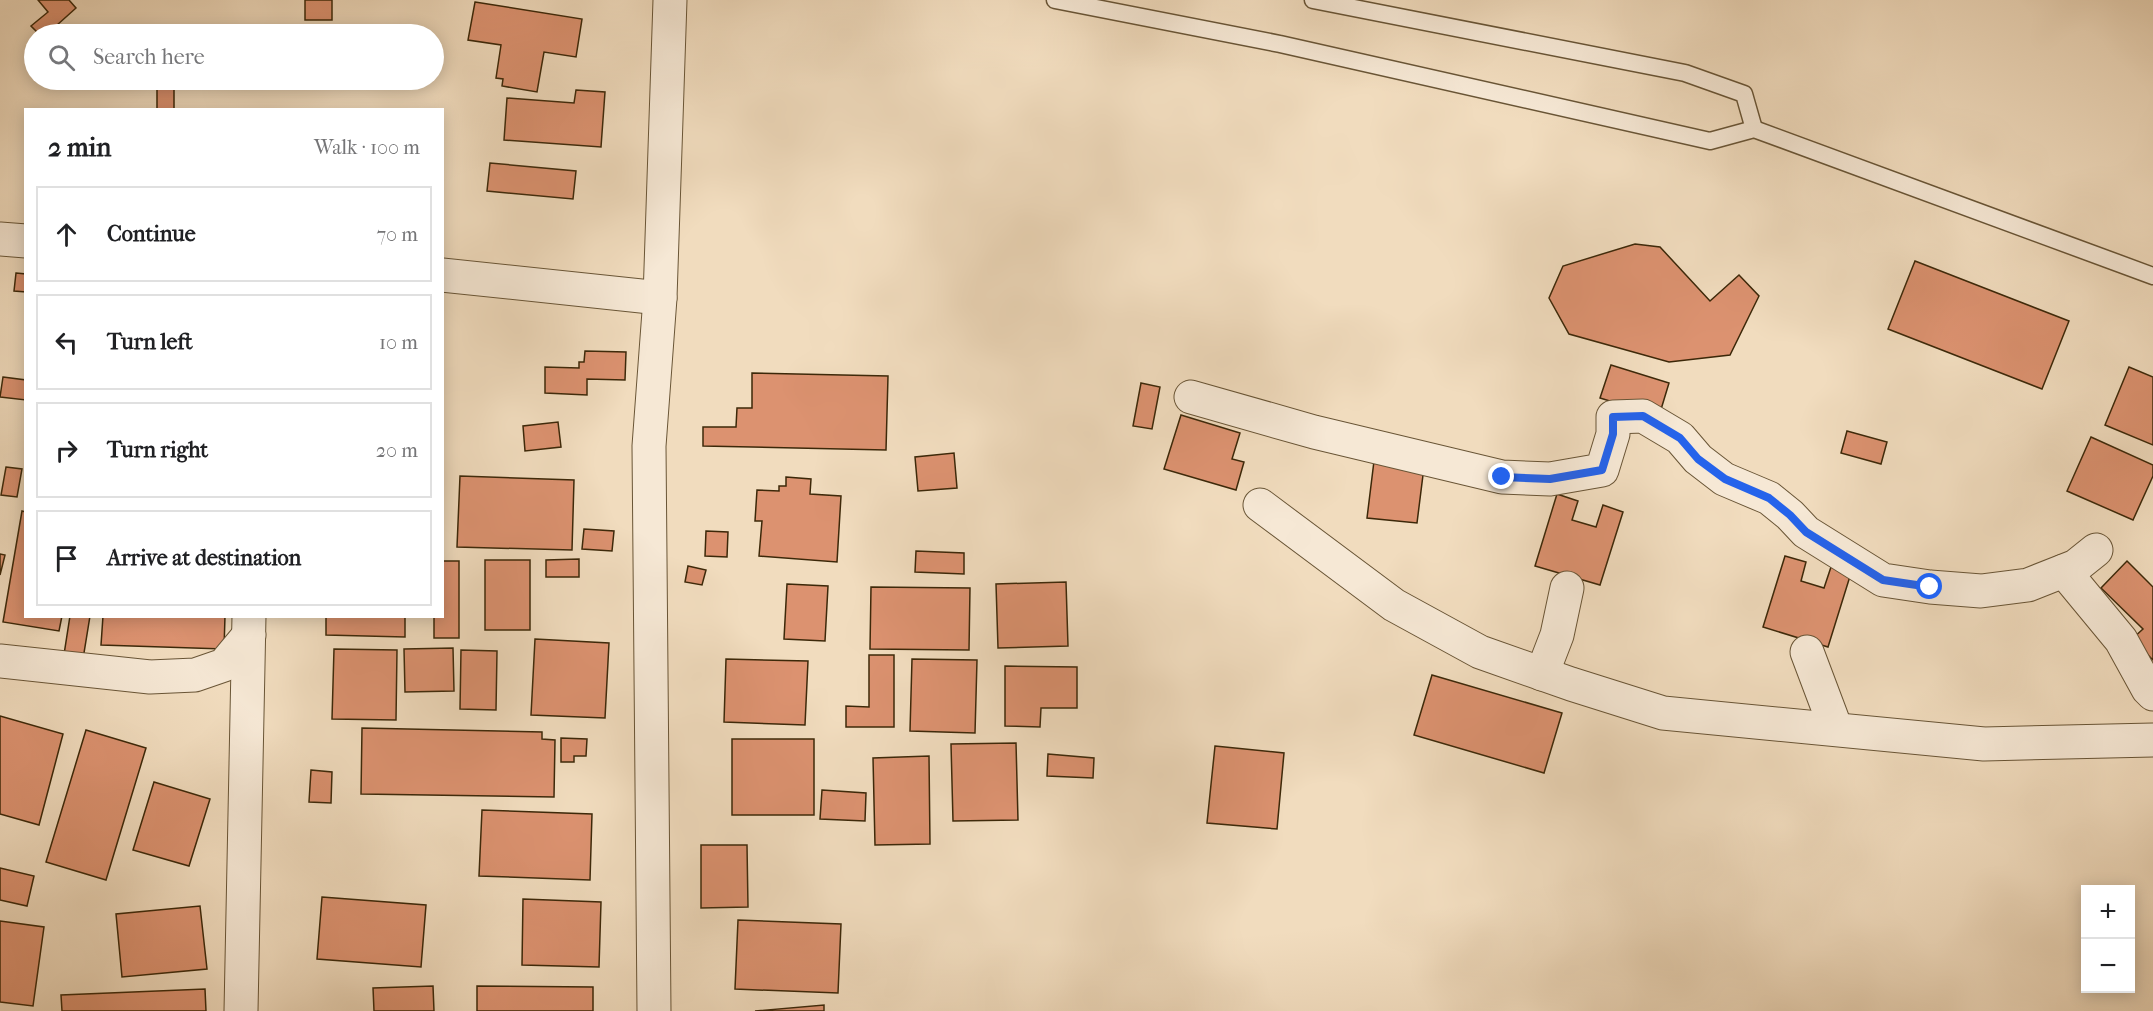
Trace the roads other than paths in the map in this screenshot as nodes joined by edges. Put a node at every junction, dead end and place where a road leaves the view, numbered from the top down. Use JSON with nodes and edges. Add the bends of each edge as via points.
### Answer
{"nodes":[{"id":1,"x":670,"y":0,"type":"edge"},
{"id":2,"x":1055,"y":0,"type":"edge"},
{"id":3,"x":1313,"y":0,"type":"edge"},
{"id":4,"x":1754,"y":129,"type":"junction"},
{"id":5,"x":0,"y":239,"type":"edge"},
{"id":6,"x":24,"y":241,"type":"edge"},
{"id":7,"x":444,"y":275,"type":"edge"},
{"id":8,"x":2153,"y":276,"type":"edge"},
{"id":9,"x":660,"y":298,"type":"junction"},
{"id":10,"x":1191,"y":397,"type":"dead end"},
{"id":11,"x":1260,"y":506,"type":"dead end"},
{"id":12,"x":2096,"y":550,"type":"dead end"},
{"id":13,"x":2064,"y":571,"type":"junction"},
{"id":14,"x":1567,"y":588,"type":"dead end"},
{"id":15,"x":249,"y":626,"type":"edge"},
{"id":16,"x":1807,"y":652,"type":"dead end"},
{"id":17,"x":0,"y":661,"type":"edge"},
{"id":18,"x":1542,"y":674,"type":"junction"},
{"id":19,"x":2153,"y":694,"type":"edge"},
{"id":20,"x":1836,"y":729,"type":"junction"},
{"id":21,"x":2153,"y":740,"type":"edge"},
{"id":22,"x":241,"y":1011,"type":"edge"},
{"id":23,"x":654,"y":1011,"type":"edge"}],
"edges":[{"from":1,"to":9,"type":"street"},
{"from":2,"to":4,"type":"lane","via":[[1280,44],[1710,141]]},
{"from":3,"to":4,"type":"lane","via":[[1685,73],[1744,94]]},
{"from":4,"to":8,"type":"lane"},
{"from":5,"to":6,"type":"street"},
{"from":7,"to":9,"type":"street"},
{"from":9,"to":23,"type":"street","via":[[649,446]]},
{"from":10,"to":13,"type":"street","via":[[1314,432],[1502,477],[1550,479],[1602,470],[1613,434],[1613,417],[1643,416],[1680,438],[1698,459],[1725,479],[1769,498],[1806,532],[1883,580],[1981,591],[2028,585]]},
{"from":11,"to":18,"type":"street","via":[[1394,605],[1480,652]]},
{"from":12,"to":13,"type":"street"},
{"from":13,"to":19,"type":"street","via":[[2121,640]]},
{"from":14,"to":18,"type":"street","via":[[1557,634]]},
{"from":15,"to":17,"type":"street","via":[[224,665],[195,675],[150,677]]},
{"from":15,"to":22,"type":"street"},
{"from":16,"to":20,"type":"street"},
{"from":18,"to":20,"type":"street","via":[[1663,713]]},
{"from":20,"to":21,"type":"street","via":[[1984,744]]}]}
